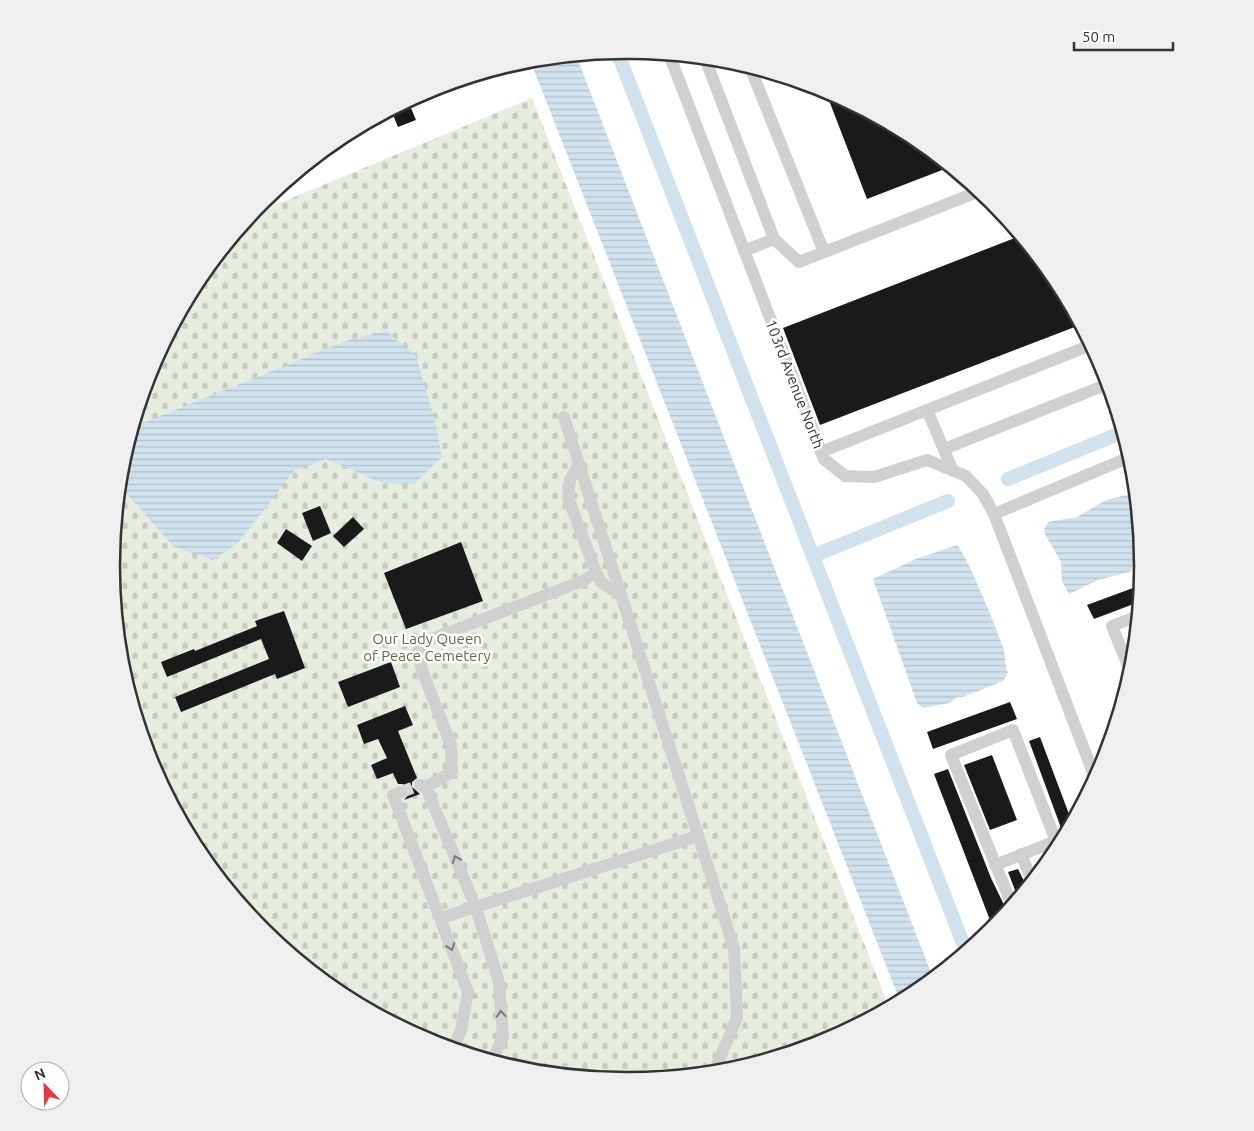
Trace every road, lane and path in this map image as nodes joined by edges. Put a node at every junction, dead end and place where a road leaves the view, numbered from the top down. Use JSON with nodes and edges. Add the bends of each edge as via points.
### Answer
{"nodes":[{"id":1,"x":672,"y":61,"type":"edge"},
{"id":2,"x":708,"y":65,"type":"edge"},
{"id":3,"x":753,"y":75,"type":"edge"},
{"id":4,"x":972,"y":195,"type":"edge"},
{"id":5,"x":774,"y":239,"type":"junction"},
{"id":6,"x":744,"y":251,"type":"junction"},
{"id":7,"x":824,"y":252,"type":"junction"},
{"id":8,"x":1084,"y":348,"type":"edge"},
{"id":9,"x":1101,"y":387,"type":"edge"},
{"id":10,"x":927,"y":410,"type":"junction"},
{"id":11,"x":564,"y":417,"type":"dead end"},
{"id":12,"x":944,"y":449,"type":"junction"},
{"id":13,"x":821,"y":452,"type":"junction"},
{"id":14,"x":1122,"y":460,"type":"edge"},
{"id":15,"x":579,"y":464,"type":"junction"},
{"id":16,"x":953,"y":471,"type":"junction"},
{"id":17,"x":994,"y":514,"type":"junction"},
{"id":18,"x":596,"y":572,"type":"junction"},
{"id":19,"x":621,"y":595,"type":"junction"},
{"id":20,"x":1131,"y":619,"type":"edge"},
{"id":21,"x":1125,"y":658,"type":"edge"},
{"id":22,"x":1091,"y":768,"type":"edge"},
{"id":23,"x":401,"y":792,"type":"dead end"},
{"id":24,"x":698,"y":836,"type":"junction"},
{"id":25,"x":1054,"y":837,"type":"edge"},
{"id":26,"x":1051,"y":843,"type":"edge"},
{"id":27,"x":1022,"y":854,"type":"junction"},
{"id":28,"x":995,"y":865,"type":"junction"},
{"id":29,"x":1029,"y":874,"type":"edge"},
{"id":30,"x":1009,"y":899,"type":"edge"},
{"id":31,"x":476,"y":908,"type":"junction"},
{"id":32,"x":441,"y":918,"type":"junction"},
{"id":33,"x":456,"y":1042,"type":"edge"},
{"id":34,"x":495,"y":1055,"type":"edge"},
{"id":35,"x":717,"y":1064,"type":"edge"}],
"edges":[{"from":1,"to":6,"type":"street","name":"103rd Avenue North"},
{"from":2,"to":5,"type":"street"},
{"from":3,"to":7,"type":"street"},
{"from":4,"to":7,"type":"street"},
{"from":5,"to":6,"type":"street"},
{"from":5,"to":7,"type":"street","via":[[799,262]]},
{"from":6,"to":13,"type":"street","name":"103rd Avenue North"},
{"from":8,"to":10,"type":"street"},
{"from":9,"to":12,"type":"street"},
{"from":10,"to":12,"type":"street"},
{"from":10,"to":13,"type":"street"},
{"from":11,"to":15,"type":"street"},
{"from":12,"to":16,"type":"street"},
{"from":13,"to":16,"type":"street","name":"103rd Avenue North","via":[[824,459],[845,476],[874,477],[927,460]]},
{"from":14,"to":17,"type":"street"},
{"from":15,"to":18,"type":"street","via":[[570,480],[568,498]]},
{"from":15,"to":19,"type":"street"},
{"from":16,"to":17,"type":"street","name":"103rd Avenue North","via":[[966,476],[983,494]]},
{"from":17,"to":22,"type":"street","name":"103rd Avenue North"},
{"from":18,"to":19,"type":"street","via":[[602,583]]},
{"from":31,"to":18,"type":"street","one_way":true,"via":[[423,786],[452,772],[451,745],[422,670],[418,651],[429,640],[585,580]]},
{"from":19,"to":24,"type":"street"},
{"from":20,"to":21,"type":"street","via":[[1112,626]]},
{"from":23,"to":32,"type":"street","via":[[393,795]]},
{"from":24,"to":31,"type":"street"},
{"from":24,"to":35,"type":"street","via":[[734,948],[736,1018]]},
{"from":25,"to":28,"type":"street","via":[[1013,730],[951,755]]},
{"from":26,"to":27,"type":"street"},
{"from":27,"to":28,"type":"street"},
{"from":27,"to":29,"type":"street"},
{"from":28,"to":30,"type":"street"},
{"from":31,"to":32,"type":"street"},
{"from":34,"to":31,"type":"street","one_way":true,"via":[[503,1036],[499,982]]},
{"from":32,"to":33,"type":"street","one_way":true,"via":[[468,992]]}]}
